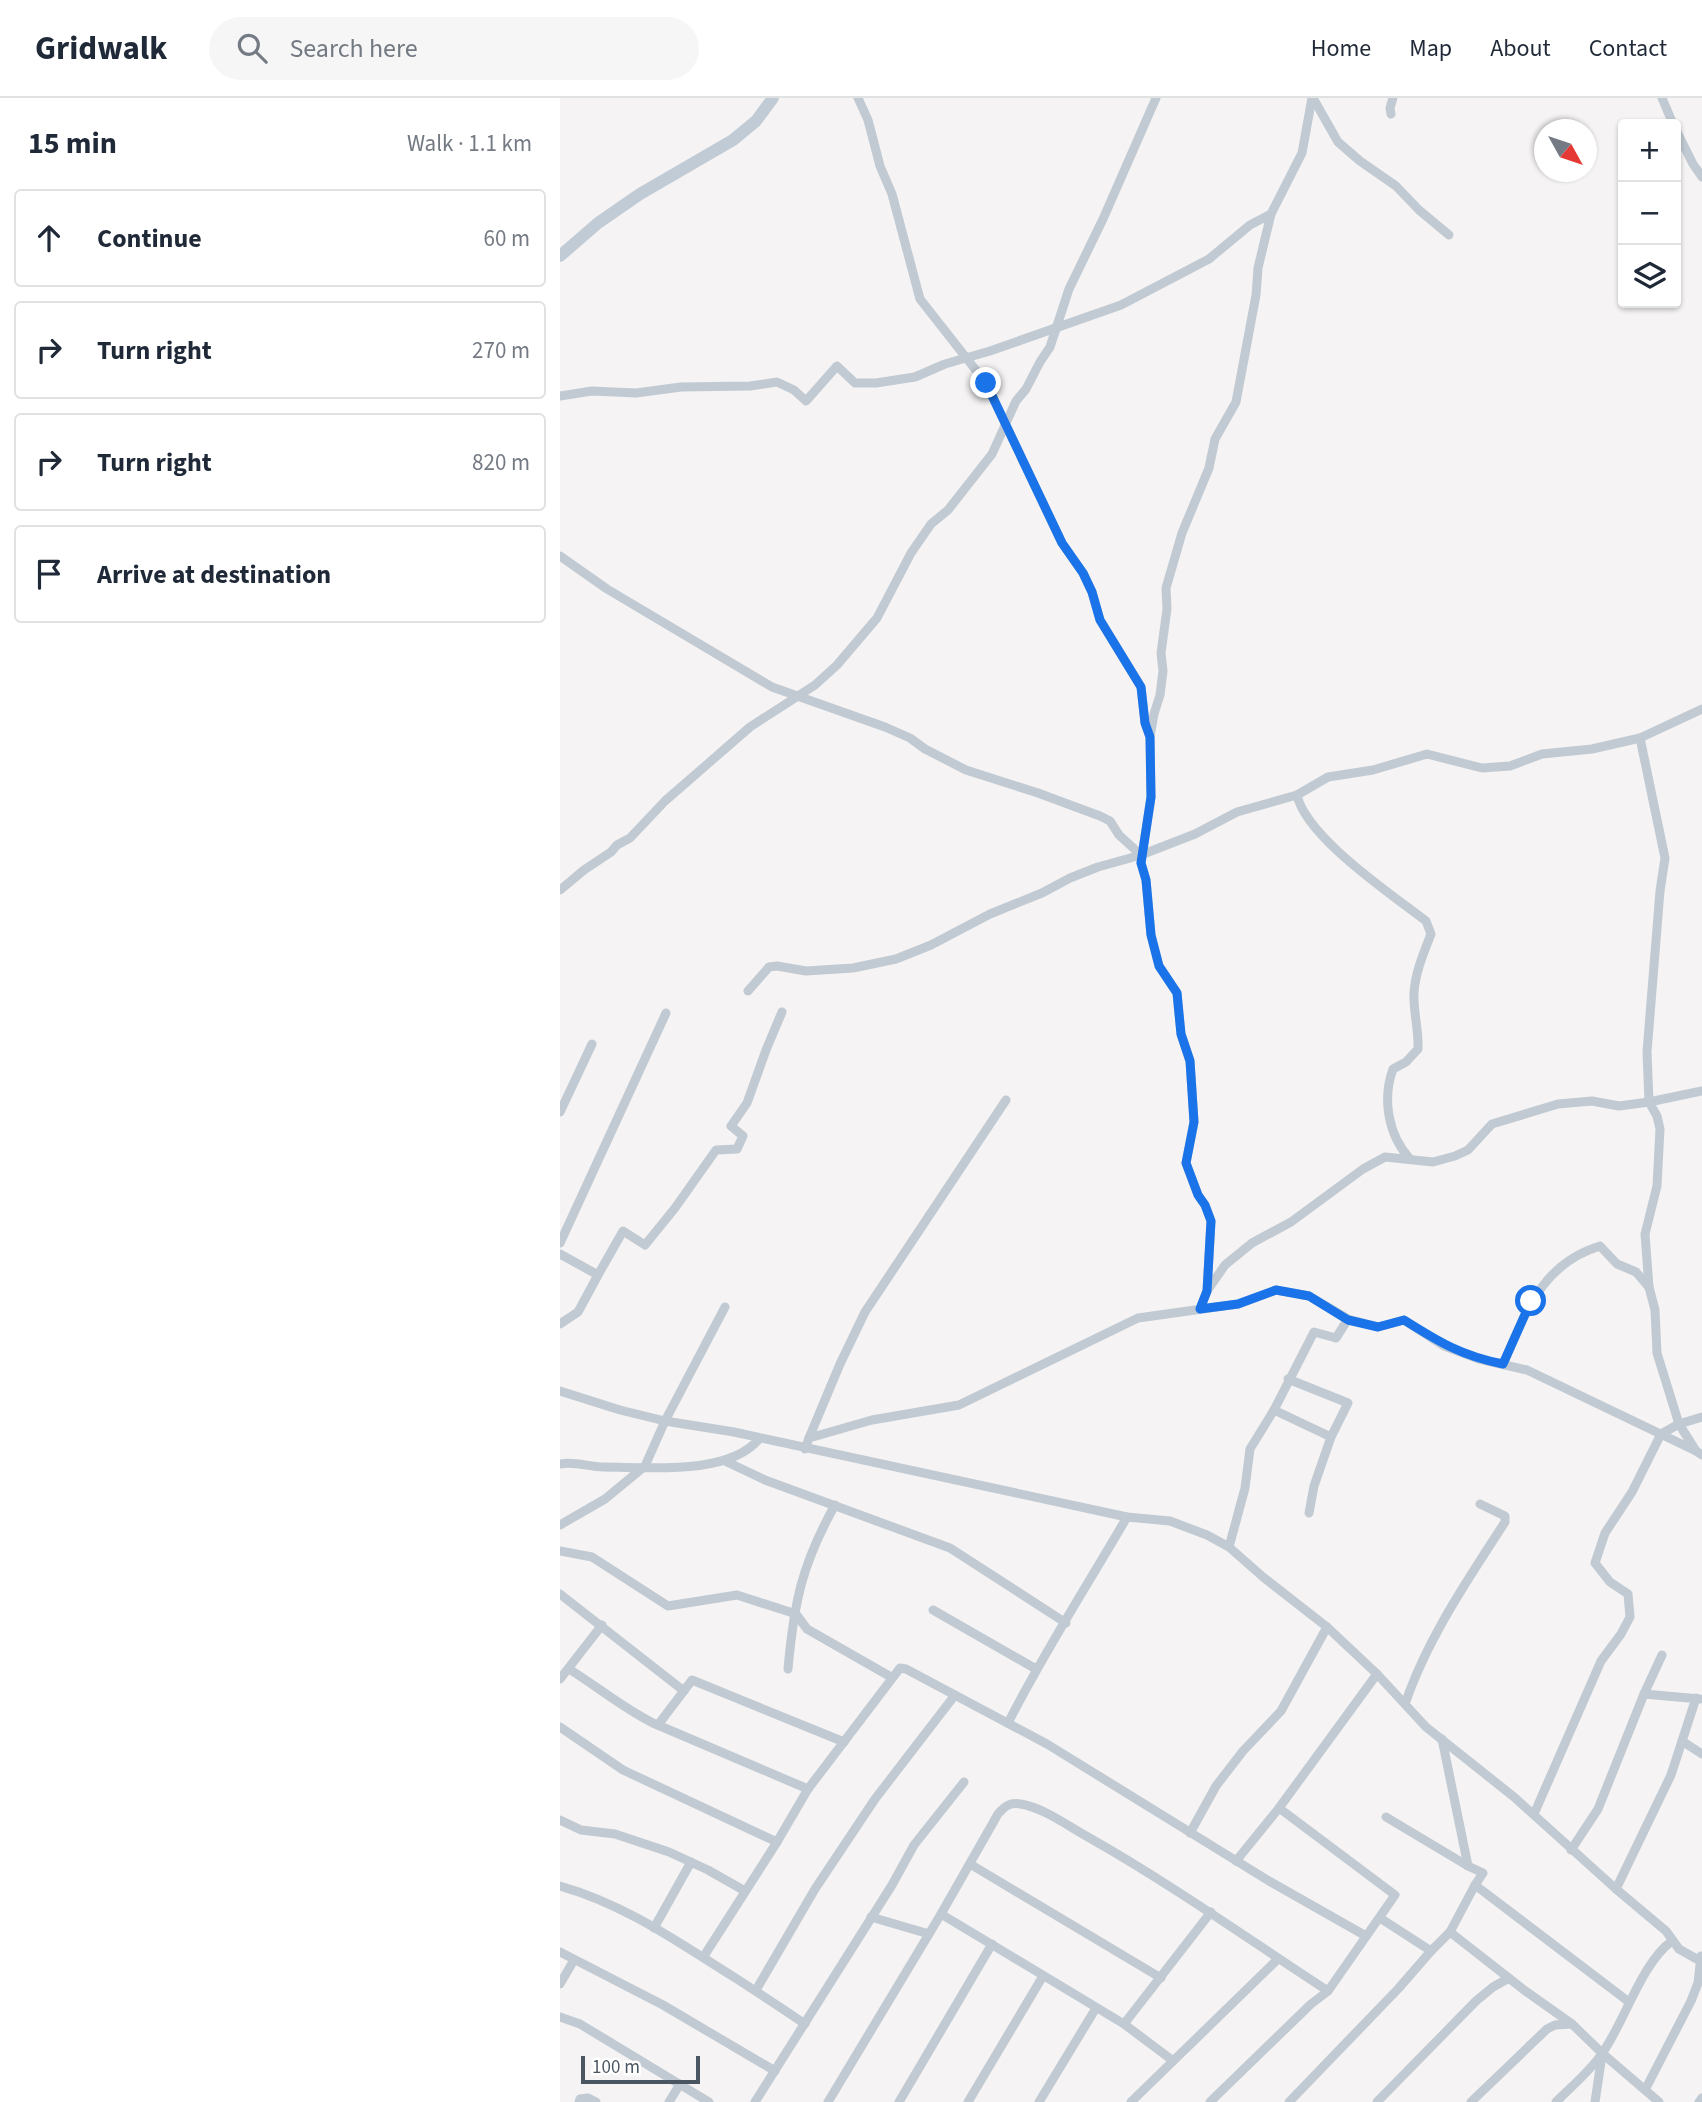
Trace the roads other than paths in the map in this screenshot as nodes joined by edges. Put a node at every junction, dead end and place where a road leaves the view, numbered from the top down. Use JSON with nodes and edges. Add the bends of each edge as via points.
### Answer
{"nodes":[{"id":1,"x":773,"y":98,"type":"edge"},
{"id":2,"x":858,"y":98,"type":"edge"},
{"id":3,"x":1156,"y":98,"type":"edge"},
{"id":4,"x":1313,"y":98,"type":"edge"},
{"id":5,"x":1394,"y":98,"type":"edge"},
{"id":6,"x":1662,"y":98,"type":"edge"},
{"id":7,"x":1391,"y":114,"type":"dead end"},
{"id":8,"x":1672,"y":119,"type":"edge"},
{"id":9,"x":1681,"y":140,"type":"edge"},
{"id":10,"x":1702,"y":177,"type":"edge"},
{"id":11,"x":1272,"y":214,"type":"junction"},
{"id":12,"x":1449,"y":235,"type":"dead end"},
{"id":13,"x":560,"y":256,"type":"edge"},
{"id":14,"x":1058,"y":329,"type":"junction"},
{"id":15,"x":967,"y":358,"type":"junction"},
{"id":16,"x":560,"y":396,"type":"edge"},
{"id":17,"x":1006,"y":424,"type":"junction"},
{"id":18,"x":560,"y":556,"type":"edge"},
{"id":19,"x":799,"y":696,"type":"junction"},
{"id":20,"x":1702,"y":709,"type":"edge"},
{"id":21,"x":1150,"y":737,"type":"junction"},
{"id":22,"x":1640,"y":738,"type":"junction"},
{"id":23,"x":1297,"y":795,"type":"junction"},
{"id":24,"x":1141,"y":855,"type":"junction"},
{"id":25,"x":560,"y":890,"type":"edge"},
{"id":26,"x":748,"y":991,"type":"dead end"},
{"id":27,"x":782,"y":1012,"type":"dead end"},
{"id":28,"x":666,"y":1013,"type":"dead end"},
{"id":29,"x":592,"y":1044,"type":"dead end"},
{"id":30,"x":1702,"y":1091,"type":"edge"},
{"id":31,"x":1006,"y":1100,"type":"dead end"},
{"id":32,"x":1649,"y":1102,"type":"junction"},
{"id":33,"x":560,"y":1112,"type":"edge"},
{"id":34,"x":1410,"y":1159,"type":"junction"},
{"id":35,"x":560,"y":1242,"type":"edge"},
{"id":36,"x":560,"y":1254,"type":"edge"},
{"id":37,"x":598,"y":1275,"type":"junction"},
{"id":38,"x":1648,"y":1287,"type":"junction"},
{"id":39,"x":1207,"y":1291,"type":"junction"},
{"id":40,"x":725,"y":1307,"type":"dead end"},
{"id":41,"x":1200,"y":1309,"type":"junction"},
{"id":42,"x":1348,"y":1320,"type":"junction"},
{"id":43,"x":560,"y":1324,"type":"edge"},
{"id":44,"x":1503,"y":1364,"type":"junction"},
{"id":45,"x":1288,"y":1378,"type":"junction"},
{"id":46,"x":560,"y":1391,"type":"edge"},
{"id":47,"x":1274,"y":1410,"type":"junction"},
{"id":48,"x":1702,"y":1417,"type":"edge"},
{"id":49,"x":665,"y":1421,"type":"junction"},
{"id":50,"x":1679,"y":1424,"type":"junction"},
{"id":51,"x":1661,"y":1434,"type":"junction"},
{"id":52,"x":1331,"y":1437,"type":"junction"},
{"id":53,"x":809,"y":1438,"type":"junction"},
{"id":54,"x":759,"y":1439,"type":"junction"},
{"id":55,"x":805,"y":1448,"type":"junction"},
{"id":56,"x":1699,"y":1453,"type":"edge"},
{"id":57,"x":725,"y":1461,"type":"junction"},
{"id":58,"x":560,"y":1464,"type":"edge"},
{"id":59,"x":645,"y":1466,"type":"junction"},
{"id":60,"x":1480,"y":1504,"type":"dead end"},
{"id":61,"x":835,"y":1505,"type":"junction"},
{"id":62,"x":1309,"y":1513,"type":"dead end"},
{"id":63,"x":1127,"y":1517,"type":"junction"},
{"id":64,"x":560,"y":1525,"type":"edge"},
{"id":65,"x":1230,"y":1548,"type":"junction"},
{"id":66,"x":560,"y":1551,"type":"edge"},
{"id":67,"x":560,"y":1594,"type":"edge"},
{"id":68,"x":933,"y":1610,"type":"dead end"},
{"id":69,"x":794,"y":1614,"type":"junction"},
{"id":70,"x":1066,"y":1623,"type":"junction"},
{"id":71,"x":602,"y":1625,"type":"junction"},
{"id":72,"x":1327,"y":1628,"type":"junction"},
{"id":73,"x":1662,"y":1655,"type":"dead end"},
{"id":74,"x":569,"y":1669,"type":"junction"},
{"id":75,"x":788,"y":1669,"type":"dead end"},
{"id":76,"x":1035,"y":1669,"type":"junction"},
{"id":77,"x":1377,"y":1674,"type":"junction"},
{"id":78,"x":891,"y":1677,"type":"junction"},
{"id":79,"x":560,"y":1679,"type":"edge"},
{"id":80,"x":684,"y":1690,"type":"junction"},
{"id":81,"x":1644,"y":1694,"type":"junction"},
{"id":82,"x":955,"y":1695,"type":"junction"},
{"id":83,"x":1699,"y":1699,"type":"edge"},
{"id":84,"x":1405,"y":1704,"type":"junction"},
{"id":85,"x":1008,"y":1723,"type":"junction"},
{"id":86,"x":658,"y":1726,"type":"junction"},
{"id":87,"x":560,"y":1727,"type":"edge"},
{"id":88,"x":1442,"y":1739,"type":"junction"},
{"id":89,"x":1682,"y":1741,"type":"junction"},
{"id":90,"x":844,"y":1742,"type":"junction"},
{"id":91,"x":1702,"y":1754,"type":"edge"},
{"id":92,"x":964,"y":1782,"type":"dead end"},
{"id":93,"x":808,"y":1789,"type":"junction"},
{"id":94,"x":1279,"y":1808,"type":"junction"},
{"id":95,"x":1534,"y":1814,"type":"junction"},
{"id":96,"x":1386,"y":1817,"type":"dead end"},
{"id":97,"x":560,"y":1820,"type":"edge"},
{"id":98,"x":1190,"y":1833,"type":"junction"},
{"id":99,"x":777,"y":1842,"type":"junction"},
{"id":100,"x":1571,"y":1850,"type":"junction"},
{"id":101,"x":1236,"y":1861,"type":"junction"},
{"id":102,"x":691,"y":1862,"type":"junction"},
{"id":103,"x":970,"y":1864,"type":"junction"},
{"id":104,"x":1468,"y":1866,"type":"junction"},
{"id":105,"x":1475,"y":1885,"type":"junction"},
{"id":106,"x":560,"y":1886,"type":"edge"},
{"id":107,"x":1616,"y":1889,"type":"junction"},
{"id":108,"x":745,"y":1891,"type":"junction"},
{"id":109,"x":1211,"y":1912,"type":"junction"},
{"id":110,"x":941,"y":1914,"type":"junction"},
{"id":111,"x":871,"y":1917,"type":"junction"},
{"id":112,"x":1380,"y":1918,"type":"junction"},
{"id":113,"x":654,"y":1927,"type":"junction"},
{"id":114,"x":1450,"y":1932,"type":"junction"},
{"id":115,"x":929,"y":1934,"type":"junction"},
{"id":116,"x":1366,"y":1936,"type":"junction"},
{"id":117,"x":1672,"y":1941,"type":"junction"},
{"id":118,"x":992,"y":1944,"type":"junction"},
{"id":119,"x":1431,"y":1951,"type":"junction"},
{"id":120,"x":560,"y":1952,"type":"edge"},
{"id":121,"x":704,"y":1956,"type":"junction"},
{"id":122,"x":1278,"y":1958,"type":"junction"},
{"id":123,"x":1701,"y":1958,"type":"edge"},
{"id":124,"x":574,"y":1959,"type":"junction"},
{"id":125,"x":1043,"y":1976,"type":"junction"},
{"id":126,"x":1161,"y":1978,"type":"junction"},
{"id":127,"x":1509,"y":1978,"type":"junction"},
{"id":128,"x":560,"y":1984,"type":"edge"},
{"id":129,"x":756,"y":1990,"type":"junction"},
{"id":130,"x":1328,"y":1991,"type":"junction"},
{"id":131,"x":1629,"y":2002,"type":"junction"},
{"id":132,"x":1096,"y":2008,"type":"junction"},
{"id":133,"x":560,"y":2017,"type":"edge"},
{"id":134,"x":805,"y":2024,"type":"junction"},
{"id":135,"x":1124,"y":2024,"type":"junction"},
{"id":136,"x":1572,"y":2024,"type":"junction"},
{"id":137,"x":1602,"y":2054,"type":"junction"},
{"id":138,"x":1172,"y":2060,"type":"junction"},
{"id":139,"x":775,"y":2071,"type":"junction"},
{"id":140,"x":680,"y":2084,"type":"junction"},
{"id":141,"x":1645,"y":2090,"type":"junction"},
{"id":142,"x":579,"y":2102,"type":"edge"},
{"id":143,"x":596,"y":2102,"type":"edge"},
{"id":144,"x":669,"y":2102,"type":"edge"},
{"id":145,"x":709,"y":2102,"type":"edge"},
{"id":146,"x":755,"y":2102,"type":"edge"},
{"id":147,"x":828,"y":2102,"type":"edge"},
{"id":148,"x":899,"y":2102,"type":"edge"},
{"id":149,"x":968,"y":2102,"type":"edge"},
{"id":150,"x":1039,"y":2102,"type":"edge"},
{"id":151,"x":1131,"y":2102,"type":"edge"},
{"id":152,"x":1210,"y":2102,"type":"edge"},
{"id":153,"x":1289,"y":2102,"type":"edge"},
{"id":154,"x":1377,"y":2102,"type":"edge"},
{"id":155,"x":1471,"y":2102,"type":"edge"},
{"id":156,"x":1556,"y":2102,"type":"edge"},
{"id":157,"x":1595,"y":2102,"type":"edge"},
{"id":158,"x":1659,"y":2102,"type":"edge"}],
"edges":[{"from":1,"to":13,"type":"street","via":[[756,121],[733,140],[640,194]]},
{"from":2,"to":15,"type":"street","via":[[892,194],[920,299]]},
{"from":3,"to":14,"type":"street","via":[[1069,289]]},
{"from":4,"to":11,"type":"street","via":[[1302,153]]},
{"from":4,"to":12,"type":"street","via":[[1338,142],[1396,186]]},
{"from":5,"to":7,"type":"street"},
{"from":6,"to":8,"type":"street"},
{"from":9,"to":10,"type":"street"},
{"from":11,"to":14,"type":"street","via":[[1250,225],[1209,260],[1121,305]]},
{"from":11,"to":21,"type":"street","via":[[1258,268],[1236,402],[1214,439],[1209,468],[1166,588],[1163,671]]},
{"from":14,"to":15,"type":"street"},
{"from":14,"to":17,"type":"street"},
{"from":15,"to":16,"type":"street","via":[[915,377],[876,383],[855,383],[837,366],[806,401],[777,382]]},
{"from":15,"to":17,"type":"street","via":[[986,383]]},
{"from":17,"to":19,"type":"street","via":[[992,454],[911,553],[877,618],[837,665]]},
{"from":17,"to":21,"type":"street","via":[[1062,543],[1083,573],[1100,620],[1141,687]]},
{"from":18,"to":19,"type":"street","via":[[772,687]]},
{"from":19,"to":24,"type":"street","via":[[910,738],[966,770],[1100,816]]},
{"from":19,"to":25,"type":"street","via":[[750,727],[630,838]]},
{"from":20,"to":22,"type":"street"},
{"from":21,"to":24,"type":"street","via":[[1151,797]]},
{"from":22,"to":23,"type":"street","via":[[1542,754],[1510,766],[1482,768],[1427,754],[1328,777]]},
{"from":22,"to":32,"type":"street","via":[[1665,858],[1650,999]]},
{"from":23,"to":24,"type":"street","via":[[1237,813]]},
{"from":23,"to":34,"type":"street","via":[[1300,807],[1333,847],[1426,921],[1431,934],[1414,993],[1418,1048],[1393,1069],[1387,1084],[1390,1122],[1399,1147]]},
{"from":24,"to":26,"type":"street","via":[[1070,878],[896,959],[806,971],[769,967]]},
{"from":24,"to":39,"type":"street","via":[[1151,935],[1159,966],[1177,993],[1181,1034],[1190,1061],[1194,1122],[1186,1163],[1211,1221]]},
{"from":27,"to":37,"type":"street","via":[[747,1102],[731,1126],[743,1136],[737,1149],[716,1150],[645,1245],[622,1231]]},
{"from":28,"to":35,"type":"street"},
{"from":29,"to":33,"type":"street"},
{"from":30,"to":32,"type":"street"},
{"from":31,"to":53,"type":"street","via":[[865,1312]]},
{"from":32,"to":34,"type":"street","via":[[1558,1104],[1492,1124],[1468,1150],[1455,1156],[1433,1162]]},
{"from":32,"to":38,"type":"street","via":[[1660,1129],[1657,1186],[1645,1234]]},
{"from":34,"to":39,"type":"street","via":[[1385,1157],[1363,1169],[1291,1222],[1252,1243],[1225,1265]]},
{"from":36,"to":37,"type":"street"},
{"from":37,"to":43,"type":"street","via":[[578,1312]]},
{"from":38,"to":44,"type":"street","via":[[1636,1272],[1617,1264],[1600,1246],[1580,1252],[1555,1270],[1531,1301]]},
{"from":38,"to":50,"type":"street","via":[[1655,1310],[1657,1353]]},
{"from":39,"to":41,"type":"street"},
{"from":40,"to":49,"type":"street"},
{"from":41,"to":42,"type":"street","via":[[1238,1304],[1276,1290],[1309,1296]]},
{"from":41,"to":53,"type":"street","via":[[1138,1318],[959,1405],[872,1420]]},
{"from":42,"to":44,"type":"street","via":[[1378,1327],[1404,1320],[1444,1346]]},
{"from":42,"to":45,"type":"street","via":[[1336,1338],[1314,1332]]},
{"from":44,"to":51,"type":"street","via":[[1527,1370]]},
{"from":45,"to":47,"type":"street"},
{"from":45,"to":52,"type":"street","via":[[1348,1403]]},
{"from":46,"to":49,"type":"street"},
{"from":47,"to":52,"type":"street"},
{"from":47,"to":65,"type":"street","via":[[1250,1449]]},
{"from":48,"to":50,"type":"street"},
{"from":49,"to":54,"type":"street"},
{"from":49,"to":59,"type":"street"},
{"from":50,"to":51,"type":"street"},
{"from":50,"to":56,"type":"street"},
{"from":51,"to":56,"type":"street"},
{"from":51,"to":95,"type":"street","via":[[1605,1533],[1595,1563],[1628,1594],[1630,1617],[1601,1661]]},
{"from":52,"to":62,"type":"street"},
{"from":53,"to":55,"type":"street"},
{"from":54,"to":55,"type":"street"},
{"from":54,"to":57,"type":"street"},
{"from":55,"to":63,"type":"street"},
{"from":57,"to":59,"type":"street"},
{"from":57,"to":61,"type":"street"},
{"from":58,"to":59,"type":"street"},
{"from":59,"to":64,"type":"street","via":[[605,1499]]},
{"from":60,"to":84,"type":"street","via":[[1505,1516],[1505,1522],[1416,1672]]},
{"from":61,"to":69,"type":"street","via":[[815,1541]]},
{"from":61,"to":70,"type":"street","via":[[950,1548]]},
{"from":63,"to":65,"type":"street","via":[[1170,1521]]},
{"from":63,"to":70,"type":"street"},
{"from":65,"to":72,"type":"street"},
{"from":66,"to":69,"type":"street","via":[[592,1557],[668,1606],[737,1595]]},
{"from":67,"to":71,"type":"street"},
{"from":68,"to":76,"type":"street"},
{"from":69,"to":75,"type":"street"},
{"from":69,"to":78,"type":"street","via":[[807,1629]]},
{"from":70,"to":76,"type":"street"},
{"from":71,"to":74,"type":"street"},
{"from":71,"to":80,"type":"street"},
{"from":72,"to":77,"type":"street"},
{"from":72,"to":98,"type":"street","via":[[1281,1710],[1216,1786]]},
{"from":73,"to":81,"type":"street"},
{"from":74,"to":79,"type":"street"},
{"from":74,"to":86,"type":"street"},
{"from":76,"to":85,"type":"street"},
{"from":77,"to":84,"type":"street"},
{"from":77,"to":94,"type":"street"},
{"from":78,"to":82,"type":"street","via":[[900,1668],[906,1669]]},
{"from":78,"to":90,"type":"street"},
{"from":80,"to":86,"type":"street"},
{"from":80,"to":90,"type":"street","via":[[692,1681]]},
{"from":81,"to":83,"type":"street"},
{"from":81,"to":100,"type":"street","via":[[1598,1808]]},
{"from":82,"to":85,"type":"street"},
{"from":82,"to":129,"type":"street","via":[[875,1799]]},
{"from":83,"to":89,"type":"street"},
{"from":84,"to":88,"type":"street"},
{"from":85,"to":98,"type":"street"},
{"from":86,"to":93,"type":"street"},
{"from":87,"to":99,"type":"street","via":[[623,1770]]},
{"from":88,"to":95,"type":"street"},
{"from":88,"to":104,"type":"street"},
{"from":89,"to":91,"type":"street"},
{"from":89,"to":107,"type":"street","via":[[1671,1775]]},
{"from":90,"to":93,"type":"street"},
{"from":92,"to":111,"type":"street","via":[[914,1845]]},
{"from":93,"to":99,"type":"street"},
{"from":94,"to":101,"type":"street"},
{"from":94,"to":112,"type":"street","via":[[1395,1895]]},
{"from":95,"to":100,"type":"street"},
{"from":96,"to":104,"type":"street"},
{"from":97,"to":102,"type":"street"},
{"from":98,"to":101,"type":"street"},
{"from":99,"to":108,"type":"street"},
{"from":100,"to":107,"type":"street"},
{"from":101,"to":116,"type":"street"},
{"from":102,"to":108,"type":"street"},
{"from":102,"to":113,"type":"street"},
{"from":103,"to":109,"type":"street","via":[[1005,1806],[1024,1804]]},
{"from":103,"to":110,"type":"street"},
{"from":103,"to":126,"type":"street"},
{"from":104,"to":105,"type":"street","via":[[1483,1873]]},
{"from":105,"to":114,"type":"street"},
{"from":105,"to":131,"type":"street"},
{"from":106,"to":113,"type":"street","via":[[588,1894]]},
{"from":107,"to":117,"type":"street"},
{"from":108,"to":121,"type":"street"},
{"from":109,"to":122,"type":"street"},
{"from":109,"to":126,"type":"street"},
{"from":110,"to":115,"type":"street"},
{"from":110,"to":118,"type":"street"},
{"from":111,"to":115,"type":"street"},
{"from":111,"to":134,"type":"street"},
{"from":112,"to":116,"type":"street"},
{"from":112,"to":119,"type":"street"},
{"from":113,"to":121,"type":"street"},
{"from":114,"to":119,"type":"street"},
{"from":114,"to":127,"type":"street"},
{"from":115,"to":147,"type":"street"},
{"from":116,"to":130,"type":"street"},
{"from":117,"to":123,"type":"street"},
{"from":117,"to":131,"type":"street","via":[[1662,1948]]},
{"from":118,"to":125,"type":"street"},
{"from":118,"to":148,"type":"street"},
{"from":119,"to":153,"type":"street"},
{"from":120,"to":124,"type":"street"},
{"from":121,"to":129,"type":"street"},
{"from":122,"to":130,"type":"street"},
{"from":122,"to":138,"type":"street"},
{"from":123,"to":141,"type":"street","via":[[1692,2001]]},
{"from":124,"to":128,"type":"street"},
{"from":124,"to":139,"type":"street","via":[[663,2004]]},
{"from":125,"to":132,"type":"street"},
{"from":125,"to":149,"type":"street"},
{"from":126,"to":135,"type":"street"},
{"from":127,"to":136,"type":"street"},
{"from":127,"to":154,"type":"street","via":[[1476,2001]]},
{"from":129,"to":134,"type":"street"},
{"from":130,"to":152,"type":"street"},
{"from":131,"to":137,"type":"street"},
{"from":132,"to":135,"type":"street"},
{"from":132,"to":150,"type":"street"},
{"from":133,"to":140,"type":"street","via":[[580,2024]]},
{"from":134,"to":139,"type":"street"},
{"from":135,"to":138,"type":"street"},
{"from":136,"to":137,"type":"street"},
{"from":136,"to":155,"type":"street","via":[[1547,2029]]},
{"from":137,"to":141,"type":"street"},
{"from":137,"to":156,"type":"street"},
{"from":137,"to":157,"type":"street"},
{"from":138,"to":151,"type":"street"},
{"from":139,"to":146,"type":"street"},
{"from":140,"to":144,"type":"street"},
{"from":140,"to":145,"type":"street"},
{"from":141,"to":158,"type":"street"},
{"from":142,"to":143,"type":"street","via":[[588,2098]]}]}
